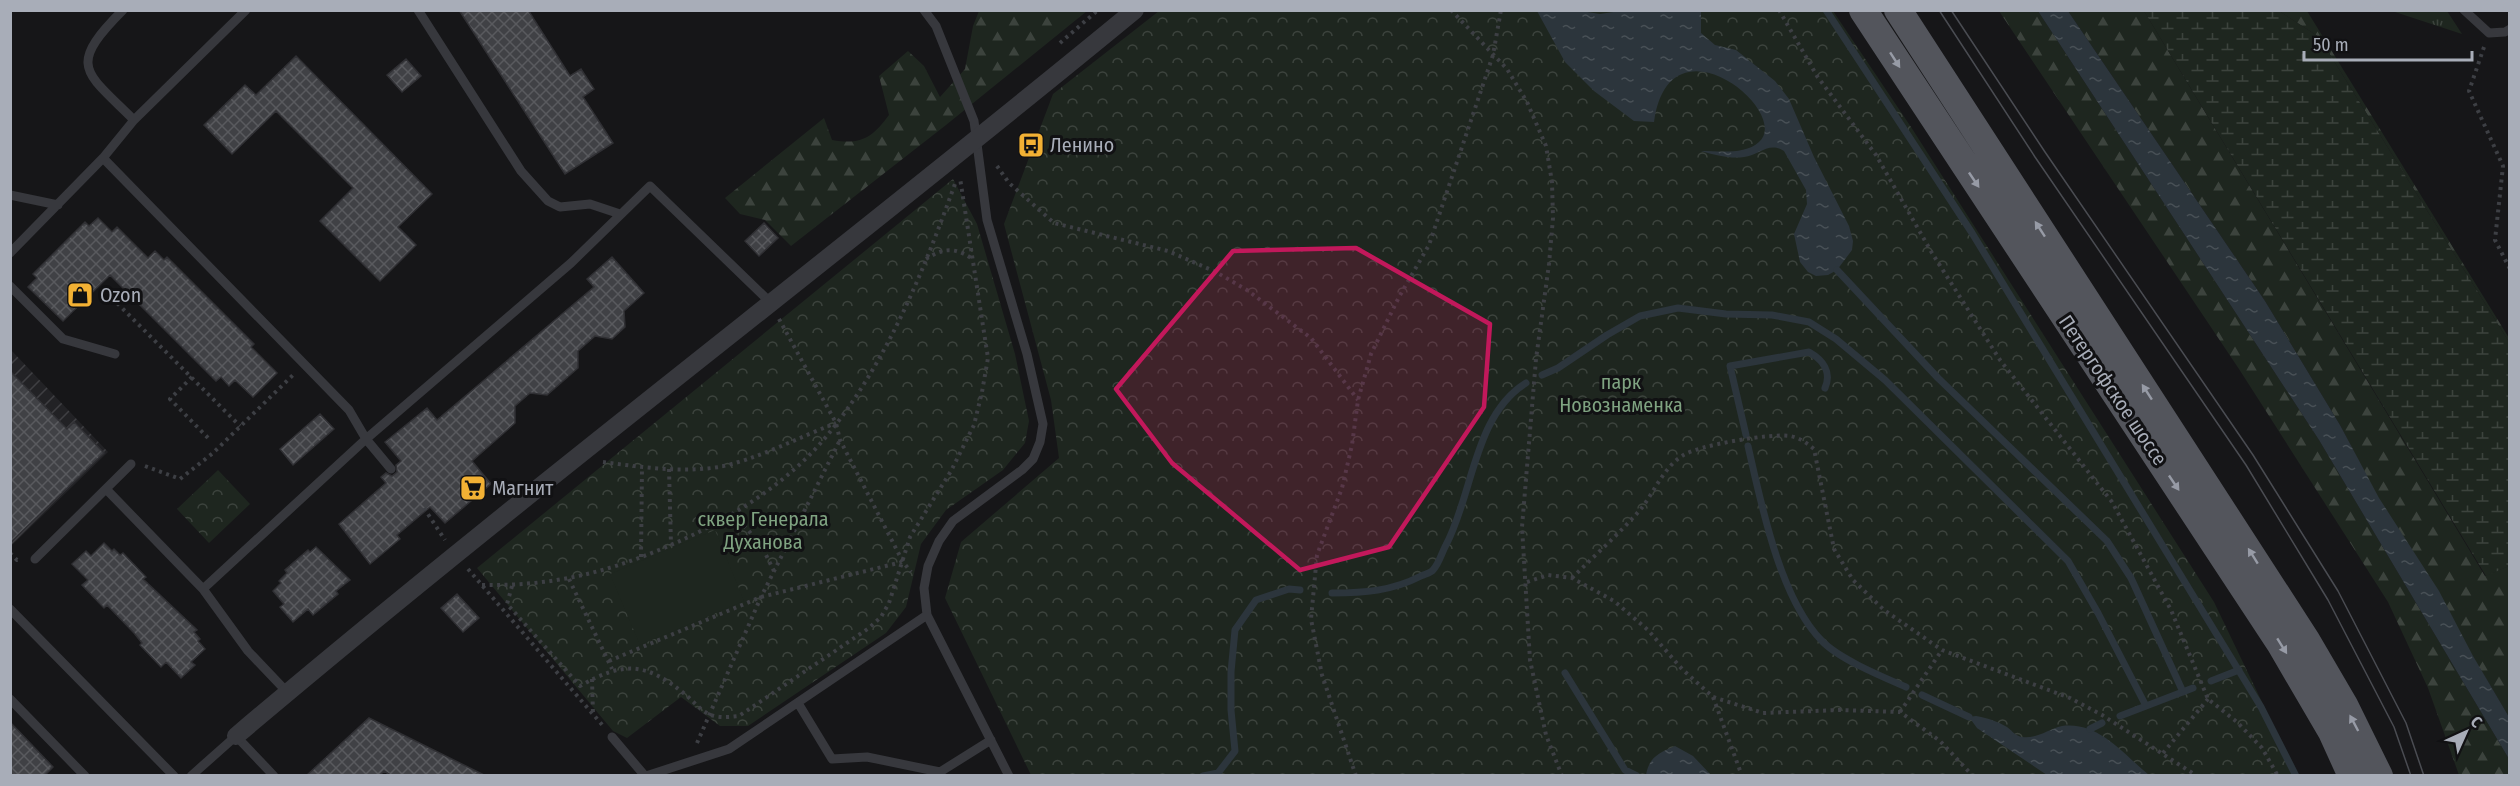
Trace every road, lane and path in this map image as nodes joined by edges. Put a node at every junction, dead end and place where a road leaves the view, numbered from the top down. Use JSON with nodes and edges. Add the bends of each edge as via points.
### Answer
{"nodes":[{"id":1,"x":123,"y":10,"type":"edge"},
{"id":2,"x":246,"y":10,"type":"edge"},
{"id":3,"x":418,"y":10,"type":"edge"},
{"id":4,"x":924,"y":10,"type":"edge"},
{"id":5,"x":1136,"y":10,"type":"edge"},
{"id":6,"x":1451,"y":10,"type":"edge"},
{"id":7,"x":1501,"y":10,"type":"edge"},
{"id":8,"x":1779,"y":10,"type":"edge"},
{"id":9,"x":1863,"y":10,"type":"edge"},
{"id":10,"x":1898,"y":10,"type":"edge"},
{"id":11,"x":2464,"y":10,"type":"edge"},
{"id":12,"x":2510,"y":28,"type":"edge"},
{"id":13,"x":2489,"y":33,"type":"junction"},
{"id":14,"x":1494,"y":55,"type":"junction"},
{"id":15,"x":134,"y":120,"type":"junction"},
{"id":16,"x":977,"y":140,"type":"junction"},
{"id":17,"x":103,"y":158,"type":"junction"},
{"id":18,"x":10,"y":195,"type":"edge"},
{"id":19,"x":58,"y":205,"type":"junction"},
{"id":20,"x":620,"y":214,"type":"junction"},
{"id":21,"x":10,"y":253,"type":"edge"},
{"id":22,"x":972,"y":258,"type":"junction"},
{"id":23,"x":926,"y":259,"type":"junction"},
{"id":24,"x":2510,"y":269,"type":"edge"},
{"id":25,"x":10,"y":286,"type":"edge"},
{"id":26,"x":112,"y":298,"type":"dead end"},
{"id":27,"x":770,"y":302,"type":"junction"},
{"id":28,"x":115,"y":354,"type":"dead end"},
{"id":29,"x":304,"y":365,"type":"junction"},
{"id":30,"x":192,"y":377,"type":"junction"},
{"id":31,"x":1358,"y":400,"type":"junction"},
{"id":32,"x":836,"y":423,"type":"junction"},
{"id":33,"x":240,"y":426,"type":"junction"},
{"id":34,"x":366,"y":439,"type":"junction"},
{"id":35,"x":840,"y":440,"type":"junction"},
{"id":36,"x":211,"y":441,"type":"dead end"},
{"id":37,"x":602,"y":462,"type":"dead end"},
{"id":38,"x":132,"y":464,"type":"joint"},
{"id":39,"x":642,"y":467,"type":"junction"},
{"id":40,"x":391,"y":469,"type":"dead end"},
{"id":41,"x":669,"y":469,"type":"junction"},
{"id":42,"x":106,"y":489,"type":"junction"},
{"id":43,"x":424,"y":508,"type":"dead end"},
{"id":44,"x":734,"y":514,"type":"junction"},
{"id":45,"x":671,"y":545,"type":"junction"},
{"id":46,"x":451,"y":548,"type":"dead end"},
{"id":47,"x":641,"y":557,"type":"junction"},
{"id":48,"x":35,"y":559,"type":"dead end"},
{"id":49,"x":461,"y":562,"type":"dead end"},
{"id":50,"x":903,"y":562,"type":"junction"},
{"id":51,"x":774,"y":571,"type":"junction"},
{"id":52,"x":1572,"y":578,"type":"junction"},
{"id":53,"x":569,"y":579,"type":"junction"},
{"id":54,"x":1527,"y":582,"type":"junction"},
{"id":55,"x":482,"y":585,"type":"junction"},
{"id":56,"x":512,"y":586,"type":"junction"},
{"id":57,"x":924,"y":588,"type":"junction"},
{"id":58,"x":203,"y":589,"type":"junction"},
{"id":59,"x":761,"y":597,"type":"junction"},
{"id":60,"x":10,"y":609,"type":"edge"},
{"id":61,"x":927,"y":615,"type":"junction"},
{"id":62,"x":1942,"y":650,"type":"junction"},
{"id":63,"x":609,"y":661,"type":"junction"},
{"id":64,"x":612,"y":669,"type":"junction"},
{"id":65,"x":592,"y":679,"type":"junction"},
{"id":66,"x":287,"y":692,"type":"junction"},
{"id":67,"x":1713,"y":697,"type":"junction"},
{"id":68,"x":10,"y":699,"type":"edge"},
{"id":69,"x":2208,"y":699,"type":"junction"},
{"id":70,"x":798,"y":703,"type":"junction"},
{"id":71,"x":1900,"y":712,"type":"junction"},
{"id":72,"x":593,"y":715,"type":"junction"},
{"id":73,"x":710,"y":715,"type":"junction"},
{"id":74,"x":236,"y":736,"type":"junction"},
{"id":75,"x":612,"y":737,"type":"joint"},
{"id":76,"x":991,"y":740,"type":"junction"},
{"id":77,"x":2163,"y":753,"type":"junction"},
{"id":78,"x":689,"y":762,"type":"junction"},
{"id":79,"x":1353,"y":768,"type":"junction"},
{"id":80,"x":85,"y":776,"type":"edge"},
{"id":81,"x":174,"y":776,"type":"edge"},
{"id":82,"x":191,"y":776,"type":"edge"},
{"id":83,"x":274,"y":776,"type":"edge"},
{"id":84,"x":646,"y":776,"type":"edge"},
{"id":85,"x":1009,"y":776,"type":"edge"},
{"id":86,"x":1348,"y":776,"type":"edge"},
{"id":87,"x":1356,"y":776,"type":"edge"},
{"id":88,"x":1562,"y":776,"type":"edge"},
{"id":89,"x":1742,"y":776,"type":"edge"},
{"id":90,"x":1973,"y":776,"type":"edge"},
{"id":91,"x":2197,"y":776,"type":"edge"},
{"id":92,"x":2278,"y":776,"type":"edge"},
{"id":93,"x":2352,"y":776,"type":"edge"},
{"id":94,"x":2379,"y":776,"type":"edge"}],
"edges":[{"from":1,"to":15,"type":"lane","via":[[98,35],[87,55],[90,75]]},
{"from":2,"to":15,"type":"lane"},
{"from":3,"to":20,"type":"lane","via":[[521,171],[548,201],[560,207],[590,204]]},
{"from":4,"to":16,"type":"lane","via":[[936,26],[974,121]]},
{"from":5,"to":16,"type":"street"},
{"from":6,"to":14,"type":"path"},
{"from":7,"to":14,"type":"path"},
{"from":8,"to":69,"type":"path","via":[[1817,76],[1876,155],[2000,360],[2112,502],[2171,610]]},
{"from":9,"to":93,"type":"main road","name":"Петергофское шоссе","one_way":true,"via":[[2280,643],[2332,732]]},
{"from":94,"to":10,"type":"main road","name":"Петергофское шоссе","one_way":true,"via":[[2306,640]]},
{"from":11,"to":13,"type":"lane"},
{"from":12,"to":13,"type":"lane"},
{"from":13,"to":24,"type":"path","via":[[2469,91],[2503,166],[2495,240]]},
{"from":14,"to":31,"type":"path","via":[[1429,245],[1371,354]]},
{"from":14,"to":54,"type":"path","via":[[1527,102],[1546,146],[1552,182],[1549,264],[1524,495],[1522,527]]},
{"from":15,"to":17,"type":"lane"},
{"from":16,"to":27,"type":"street"},
{"from":16,"to":31,"type":"path","via":[[1009,183],[1054,223],[1168,251],[1247,290],[1311,338]]},
{"from":16,"to":57,"type":"lane","via":[[987,220],[1027,354],[1043,424],[1033,459],[953,521],[928,566]]},
{"from":17,"to":19,"type":"lane"},
{"from":17,"to":29,"type":"lane"},
{"from":18,"to":19,"type":"lane"},
{"from":19,"to":21,"type":"lane"},
{"from":20,"to":27,"type":"lane","via":[[650,186]]},
{"from":20,"to":34,"type":"lane","via":[[571,263]]},
{"from":22,"to":23,"type":"path","via":[[952,249]]},
{"from":22,"to":23,"type":"path","via":[[959,174]]},
{"from":22,"to":50,"type":"path","via":[[988,358],[982,392],[974,425],[910,537]]},
{"from":23,"to":32,"type":"path","via":[[876,367]]},
{"from":25,"to":28,"type":"lane","via":[[63,339]]},
{"from":26,"to":30,"type":"path"},
{"from":27,"to":32,"type":"path"},
{"from":27,"to":66,"type":"street"},
{"from":29,"to":33,"type":"path"},
{"from":29,"to":34,"type":"lane","via":[[349,410]]},
{"from":30,"to":33,"type":"path"},
{"from":30,"to":36,"type":"path","via":[[170,399]]},
{"from":31,"to":79,"type":"path","via":[[1342,488],[1317,555],[1311,619],[1322,675]]},
{"from":32,"to":35,"type":"path"},
{"from":32,"to":41,"type":"path","via":[[742,461],[719,467]]},
{"from":32,"to":44,"type":"path","via":[[806,457]]},
{"from":33,"to":38,"type":"path","via":[[180,479]]},
{"from":34,"to":40,"type":"lane"},
{"from":34,"to":58,"type":"lane"},
{"from":35,"to":50,"type":"path"},
{"from":35,"to":51,"type":"path"},
{"from":37,"to":39,"type":"path"},
{"from":38,"to":42,"type":"lane"},
{"from":39,"to":41,"type":"path"},
{"from":39,"to":47,"type":"path"},
{"from":41,"to":45,"type":"path"},
{"from":42,"to":48,"type":"lane"},
{"from":42,"to":58,"type":"lane"},
{"from":43,"to":46,"type":"path"},
{"from":44,"to":45,"type":"path"},
{"from":44,"to":51,"type":"path","via":[[761,544]]},
{"from":45,"to":47,"type":"path"},
{"from":47,"to":53,"type":"path"},
{"from":49,"to":55,"type":"path"},
{"from":50,"to":57,"type":"path"},
{"from":50,"to":59,"type":"path"},
{"from":50,"to":73,"type":"path","via":[[889,603],[869,628],[740,716]]},
{"from":51,"to":59,"type":"path"},
{"from":52,"to":54,"type":"path","via":[[1548,575]]},
{"from":52,"to":62,"type":"path","via":[[1640,510],[1680,457],[1693,450],[1764,437],[1797,438],[1814,449],[1834,549],[1853,580],[1884,610]]},
{"from":52,"to":67,"type":"path","via":[[1623,608]]},
{"from":53,"to":56,"type":"path"},
{"from":53,"to":63,"type":"path"},
{"from":54,"to":88,"type":"path","via":[[1530,660],[1546,735]]},
{"from":55,"to":56,"type":"path"},
{"from":55,"to":72,"type":"path"},
{"from":56,"to":65,"type":"path","via":[[507,604],[580,686]]},
{"from":57,"to":61,"type":"lane"},
{"from":58,"to":66,"type":"lane","via":[[248,651]]},
{"from":59,"to":63,"type":"path"},
{"from":59,"to":73,"type":"path"},
{"from":60,"to":81,"type":"lane"},
{"from":61,"to":70,"type":"lane"},
{"from":61,"to":76,"type":"lane"},
{"from":62,"to":71,"type":"path"},
{"from":62,"to":77,"type":"path","via":[[2070,698]]},
{"from":63,"to":64,"type":"path"},
{"from":64,"to":65,"type":"path"},
{"from":64,"to":73,"type":"path","via":[[638,669],[659,675]]},
{"from":65,"to":72,"type":"path"},
{"from":66,"to":74,"type":"street"},
{"from":67,"to":71,"type":"path","via":[[1763,713]]},
{"from":67,"to":89,"type":"path"},
{"from":68,"to":80,"type":"lane"},
{"from":69,"to":77,"type":"path"},
{"from":69,"to":92,"type":"path","via":[[2256,742]]},
{"from":70,"to":76,"type":"lane","via":[[832,759],[867,757],[940,772]]},
{"from":70,"to":78,"type":"lane","via":[[729,749]]},
{"from":71,"to":90,"type":"path","via":[[1940,741]]},
{"from":72,"to":75,"type":"path"},
{"from":73,"to":78,"type":"path"},
{"from":74,"to":82,"type":"lane"},
{"from":74,"to":83,"type":"lane"},
{"from":75,"to":84,"type":"lane"},
{"from":76,"to":85,"type":"lane"},
{"from":77,"to":91,"type":"path"},
{"from":78,"to":84,"type":"lane"},
{"from":79,"to":86,"type":"path"},
{"from":79,"to":87,"type":"path"}]}
